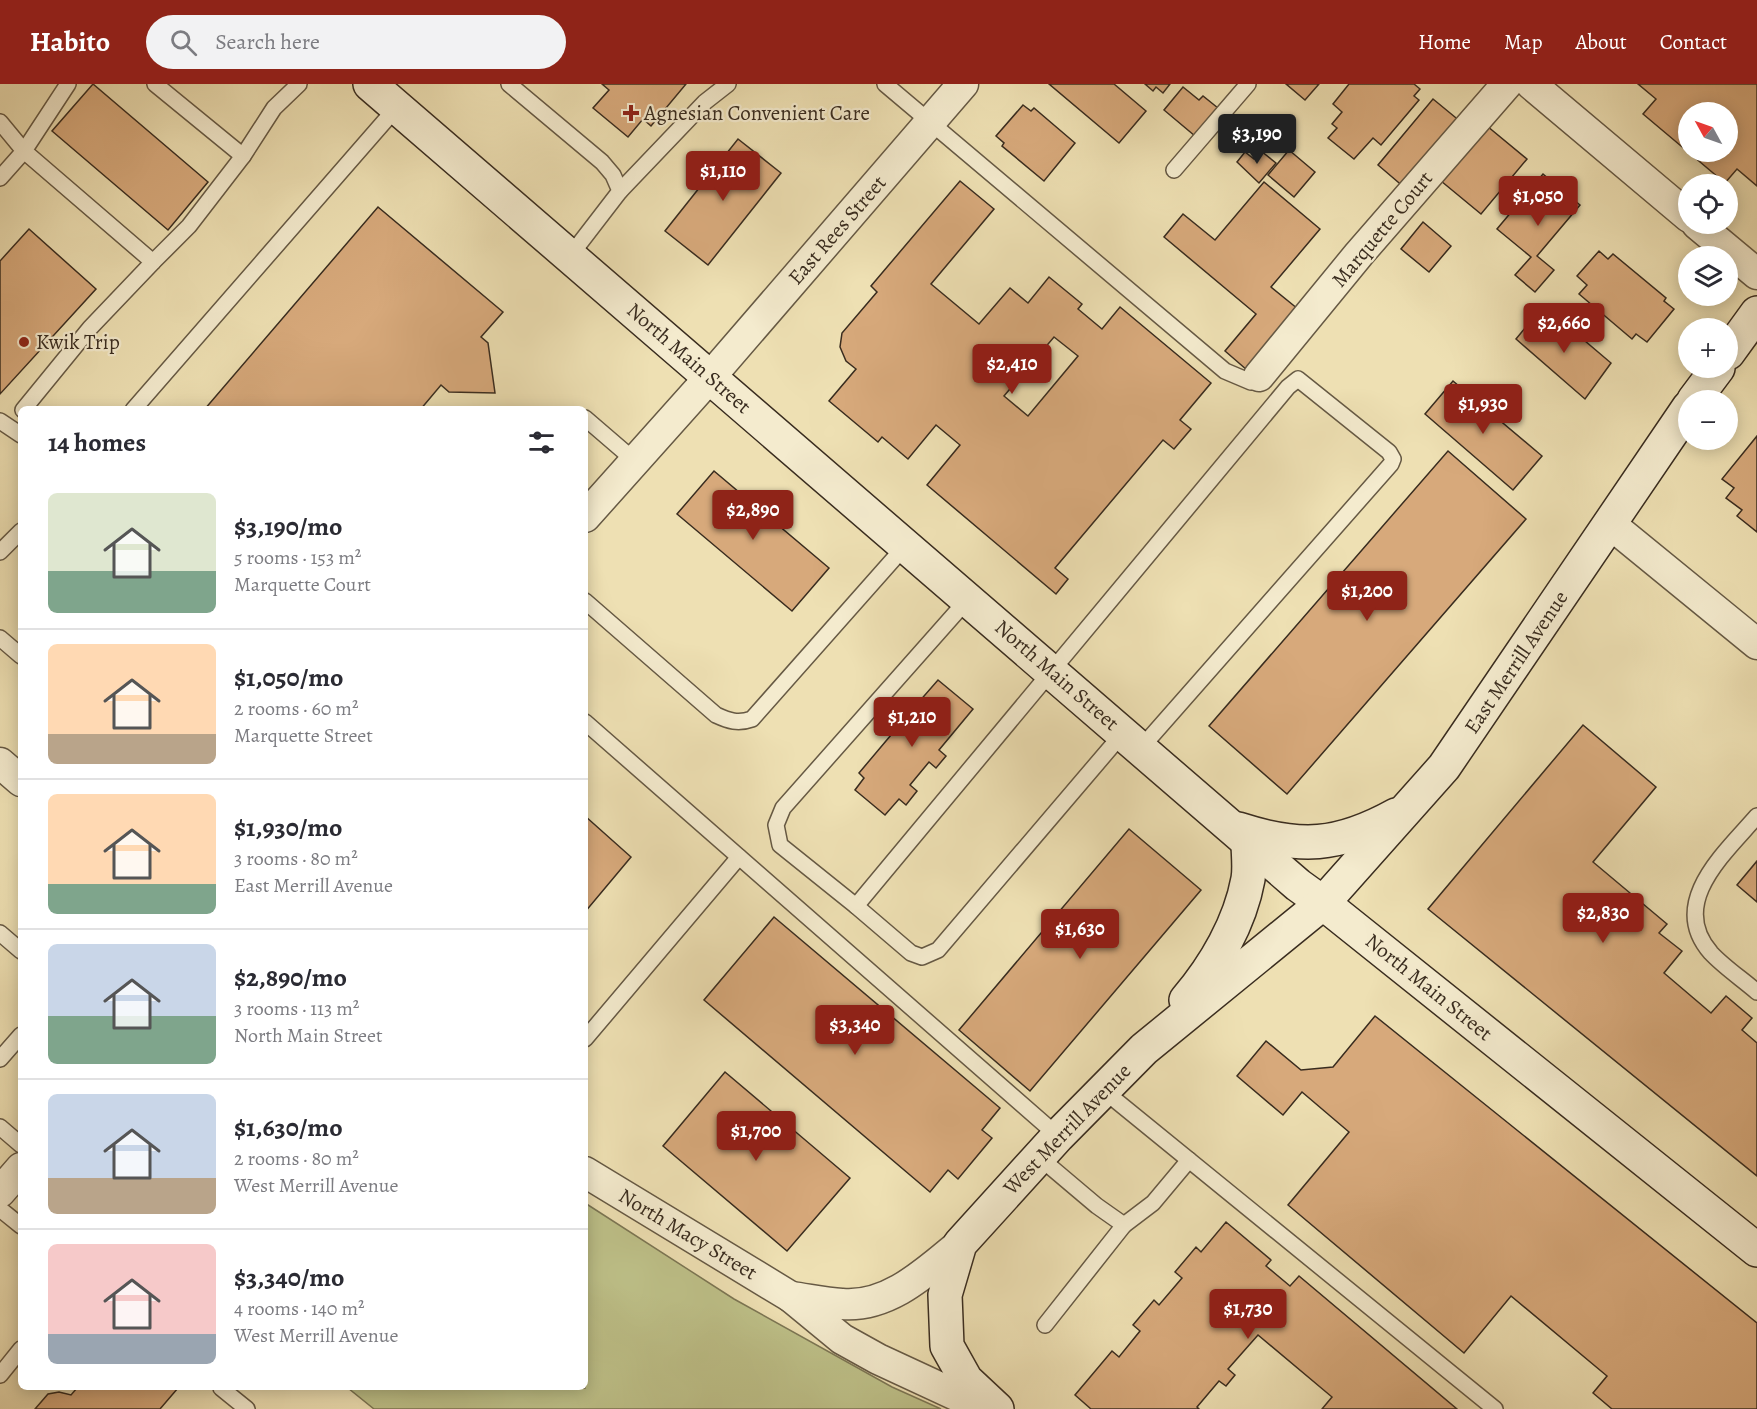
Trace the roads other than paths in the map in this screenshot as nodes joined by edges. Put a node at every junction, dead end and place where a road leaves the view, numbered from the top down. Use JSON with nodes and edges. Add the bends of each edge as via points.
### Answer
{"nodes":[{"id":1,"x":68,"y":84,"type":"edge"},
{"id":2,"x":155,"y":84,"type":"edge"},
{"id":3,"x":299,"y":84,"type":"edge"},
{"id":4,"x":370,"y":84,"type":"edge"},
{"id":5,"x":509,"y":84,"type":"edge"},
{"id":6,"x":728,"y":84,"type":"edge"},
{"id":7,"x":885,"y":84,"type":"edge"},
{"id":8,"x":963,"y":84,"type":"edge"},
{"id":9,"x":1248,"y":84,"type":"edge"},
{"id":10,"x":1507,"y":84,"type":"edge"},
{"id":11,"x":1531,"y":84,"type":"edge"},
{"id":12,"x":398,"y":107,"type":"junction"},
{"id":13,"x":0,"y":122,"type":"edge"},
{"id":14,"x":930,"y":122,"type":"junction"},
{"id":15,"x":24,"y":151,"type":"junction"},
{"id":16,"x":243,"y":156,"type":"junction"},
{"id":17,"x":1174,"y":170,"type":"dead end"},
{"id":18,"x":0,"y":178,"type":"edge"},
{"id":19,"x":620,"y":191,"type":"junction"},
{"id":20,"x":1678,"y":208,"type":"edge"},
{"id":21,"x":1709,"y":234,"type":"edge"},
{"id":22,"x":570,"y":256,"type":"junction"},
{"id":23,"x":153,"y":262,"type":"junction"},
{"id":24,"x":1757,"y":274,"type":"edge"},
{"id":25,"x":1757,"y":313,"type":"edge"},
{"id":26,"x":1738,"y":339,"type":"edge"},
{"id":27,"x":711,"y":376,"type":"junction"},
{"id":28,"x":1259,"y":376,"type":"joint"},
{"id":29,"x":26,"y":406,"type":"edge"},
{"id":30,"x":136,"y":406,"type":"edge"},
{"id":31,"x":588,"y":420,"type":"edge"},
{"id":32,"x":1678,"y":423,"type":"edge"},
{"id":33,"x":635,"y":461,"type":"junction"},
{"id":34,"x":588,"y":514,"type":"edge"},
{"id":35,"x":1609,"y":523,"type":"junction"},
{"id":36,"x":18,"y":534,"type":"edge"},
{"id":37,"x":906,"y":545,"type":"junction"},
{"id":38,"x":0,"y":552,"type":"edge"},
{"id":39,"x":968,"y":598,"type":"junction"},
{"id":40,"x":588,"y":604,"type":"edge"},
{"id":41,"x":0,"y":638,"type":"edge"},
{"id":42,"x":1757,"y":644,"type":"edge"},
{"id":43,"x":18,"y":653,"type":"edge"},
{"id":44,"x":1053,"y":672,"type":"junction"},
{"id":45,"x":588,"y":725,"type":"edge"},
{"id":46,"x":1132,"y":741,"type":"junction"},
{"id":47,"x":0,"y":763,"type":"edge"},
{"id":48,"x":18,"y":778,"type":"edge"},
{"id":49,"x":1410,"y":807,"type":"junction"},
{"id":50,"x":1757,"y":816,"type":"edge"},
{"id":51,"x":1240,"y":834,"type":"junction"},
{"id":52,"x":739,"y":857,"type":"junction"},
{"id":53,"x":1323,"y":903,"type":"junction"},
{"id":54,"x":856,"y":906,"type":"junction"},
{"id":55,"x":0,"y":933,"type":"edge"},
{"id":56,"x":18,"y":948,"type":"edge"},
{"id":57,"x":1757,"y":992,"type":"edge"},
{"id":58,"x":588,"y":1035,"type":"edge"},
{"id":59,"x":18,"y":1038,"type":"edge"},
{"id":60,"x":1144,"y":1049,"type":"junction"},
{"id":61,"x":0,"y":1059,"type":"edge"},
{"id":62,"x":1103,"y":1090,"type":"junction"},
{"id":63,"x":0,"y":1127,"type":"edge"},
{"id":64,"x":18,"y":1142,"type":"edge"},
{"id":65,"x":1049,"y":1146,"type":"junction"},
{"id":66,"x":1189,"y":1160,"type":"junction"},
{"id":67,"x":18,"y":1171,"type":"edge"},
{"id":68,"x":588,"y":1174,"type":"edge"},
{"id":69,"x":0,"y":1192,"type":"edge"},
{"id":70,"x":0,"y":1209,"type":"edge"},
{"id":71,"x":18,"y":1224,"type":"edge"},
{"id":72,"x":1124,"y":1225,"type":"junction"},
{"id":73,"x":960,"y":1244,"type":"junction"},
{"id":74,"x":1757,"y":1250,"type":"edge"},
{"id":75,"x":790,"y":1297,"type":"junction"},
{"id":76,"x":1045,"y":1325,"type":"dead end"},
{"id":77,"x":18,"y":1353,"type":"edge"},
{"id":78,"x":0,"y":1375,"type":"edge"},
{"id":79,"x":223,"y":1390,"type":"edge"},
{"id":80,"x":247,"y":1409,"type":"edge"},
{"id":81,"x":986,"y":1409,"type":"edge"},
{"id":82,"x":996,"y":1409,"type":"edge"},
{"id":83,"x":1495,"y":1409,"type":"edge"}],
"edges":[{"from":1,"to":15,"type":"lane"},
{"from":2,"to":16,"type":"lane"},
{"from":3,"to":16,"type":"lane","via":[[274,108]]},
{"from":4,"to":12,"type":"main road","name":"North Main Street"},
{"from":5,"to":19,"type":"lane","via":[[602,162]]},
{"from":6,"to":19,"type":"lane","via":[[705,102]]},
{"from":7,"to":14,"type":"lane"},
{"from":8,"to":14,"type":"street","name":"East Rees Street"},
{"from":9,"to":17,"type":"lane"},
{"from":10,"to":28,"type":"street","name":"Marquette Court"},
{"from":11,"to":20,"type":"street"},
{"from":12,"to":22,"type":"main road","name":"North Main Street"},
{"from":12,"to":30,"type":"lane"},
{"from":13,"to":15,"type":"lane"},
{"from":14,"to":27,"type":"street","name":"East Rees Street"},
{"from":14,"to":28,"type":"lane","via":[[1225,371],[1251,382]]},
{"from":15,"to":18,"type":"lane"},
{"from":15,"to":23,"type":"lane"},
{"from":16,"to":23,"type":"lane","via":[[189,226]]},
{"from":19,"to":22,"type":"lane"},
{"from":21,"to":24,"type":"street"},
{"from":22,"to":27,"type":"main road","name":"North Main Street"},
{"from":23,"to":29,"type":"lane","via":[[90,328]]},
{"from":25,"to":26,"type":"main road"},
{"from":27,"to":33,"type":"street","name":"East Rees Street"},
{"from":27,"to":37,"type":"main road","name":"North Main Street"},
{"from":31,"to":33,"type":"lane"},
{"from":32,"to":35,"type":"main road","name":"East Merrill Avenue"},
{"from":33,"to":34,"type":"street","name":"East Rees Street"},
{"from":35,"to":42,"type":"street"},
{"from":35,"to":49,"type":"main road","name":"East Merrill Avenue","via":[[1444,767]]},
{"from":36,"to":38,"type":"lane"},
{"from":37,"to":39,"type":"main road","name":"North Main Street"},
{"from":37,"to":40,"type":"lane","via":[[752,719],[742,722],[716,715]]},
{"from":39,"to":44,"type":"main road","name":"North Main Street"},
{"from":39,"to":54,"type":"lane","via":[[783,808],[776,825],[780,844]]},
{"from":41,"to":43,"type":"lane"},
{"from":44,"to":46,"type":"main road","name":"North Main Street"},
{"from":44,"to":46,"type":"lane","via":[[1298,379],[1389,452],[1391,464]]},
{"from":44,"to":54,"type":"lane"},
{"from":45,"to":52,"type":"lane"},
{"from":46,"to":51,"type":"main road","name":"North Main Street"},
{"from":46,"to":54,"type":"lane","via":[[938,950],[922,957],[911,953]]},
{"from":47,"to":48,"type":"street"},
{"from":49,"to":51,"type":"main road","via":[[1366,832],[1337,839],[1275,841]]},
{"from":49,"to":53,"type":"main road","name":"East Merrill Avenue"},
{"from":50,"to":57,"type":"lane","via":[[1713,867],[1695,901],[1696,930],[1706,945]]},
{"from":51,"to":53,"type":"main road","name":"North Main Street"},
{"from":51,"to":60,"type":"main road","via":[[1248,878],[1236,919],[1222,949],[1194,990]]},
{"from":52,"to":58,"type":"lane"},
{"from":52,"to":65,"type":"lane"},
{"from":53,"to":60,"type":"main road","name":"West Merrill Avenue"},
{"from":53,"to":74,"type":"main road","name":"North Main Street"},
{"from":55,"to":56,"type":"lane"},
{"from":59,"to":61,"type":"lane"},
{"from":60,"to":62,"type":"main road","name":"West Merrill Avenue"},
{"from":62,"to":65,"type":"main road","name":"West Merrill Avenue"},
{"from":62,"to":66,"type":"lane"},
{"from":63,"to":64,"type":"lane"},
{"from":65,"to":72,"type":"lane","via":[[1097,1206]]},
{"from":65,"to":73,"type":"main road","name":"West Merrill Avenue"},
{"from":66,"to":72,"type":"lane","via":[[1153,1203]]},
{"from":66,"to":83,"type":"lane"},
{"from":67,"to":69,"type":"street"},
{"from":68,"to":75,"type":"street","name":"North Macy Street"},
{"from":70,"to":71,"type":"lane"},
{"from":72,"to":76,"type":"lane"},
{"from":73,"to":75,"type":"street","name":"North Macy Street","via":[[912,1282],[877,1298],[844,1305]]},
{"from":73,"to":82,"type":"main road","name":"West Merrill Avenue","via":[[945,1295],[947,1346],[966,1380]]},
{"from":75,"to":81,"type":"street","name":"North Macy Street","via":[[842,1339]]},
{"from":77,"to":78,"type":"lane"},
{"from":79,"to":80,"type":"lane"}]}
